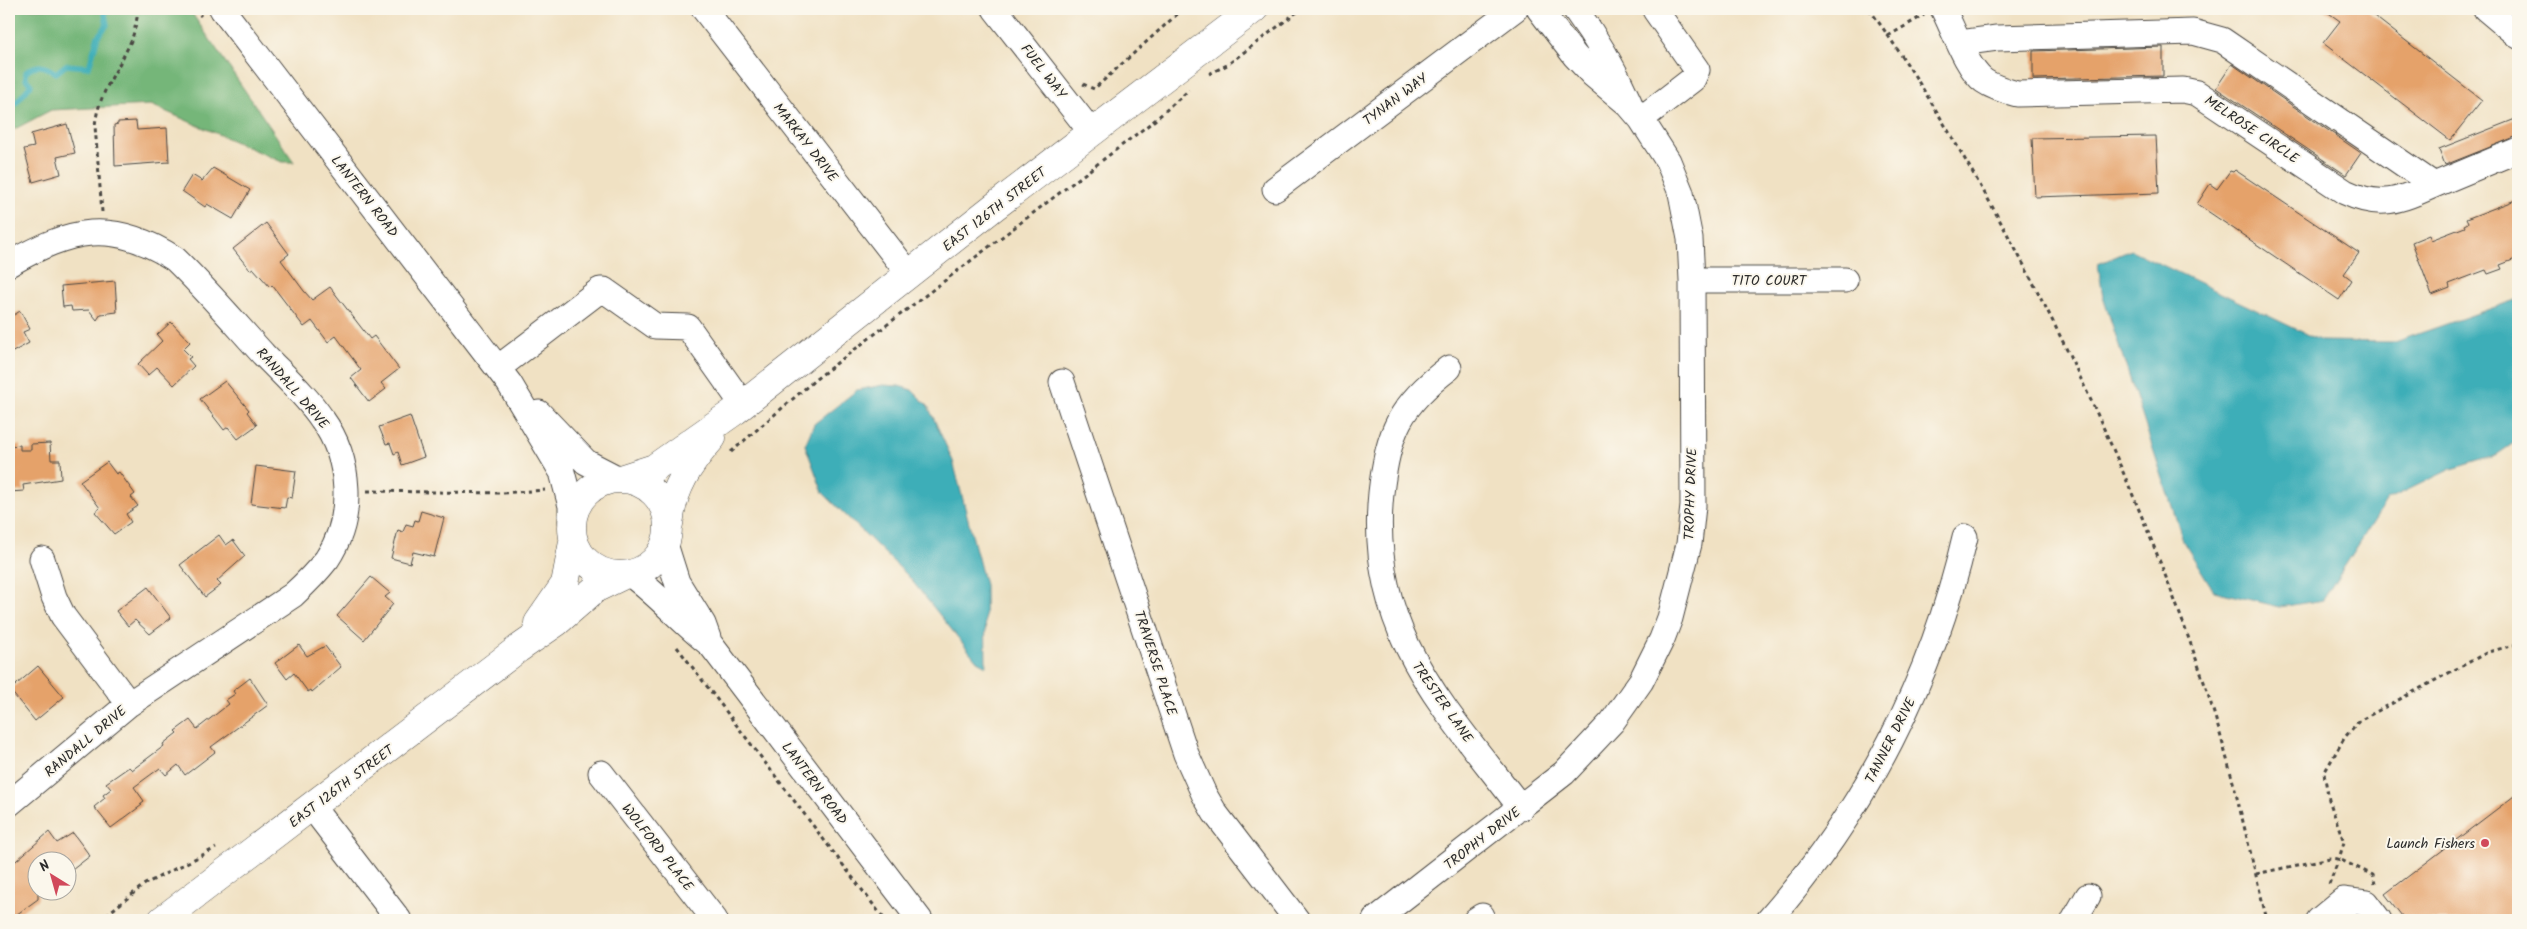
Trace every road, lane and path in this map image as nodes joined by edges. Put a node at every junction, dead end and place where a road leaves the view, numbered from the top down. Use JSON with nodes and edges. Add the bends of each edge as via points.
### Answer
{"nodes":[{"id":1,"x":139,"y":9,"type":"edge"},
{"id":2,"x":222,"y":9,"type":"edge"},
{"id":3,"x":704,"y":9,"type":"edge"},
{"id":4,"x":996,"y":9,"type":"edge"},
{"id":5,"x":1183,"y":9,"type":"edge"},
{"id":6,"x":1254,"y":9,"type":"edge"},
{"id":7,"x":1301,"y":9,"type":"edge"},
{"id":8,"x":1515,"y":9,"type":"edge"},
{"id":9,"x":1539,"y":9,"type":"edge"},
{"id":10,"x":1575,"y":9,"type":"edge"},
{"id":11,"x":1869,"y":9,"type":"edge"},
{"id":12,"x":2486,"y":9,"type":"edge"},
{"id":13,"x":1655,"y":10,"type":"dead end"},
{"id":14,"x":1935,"y":11,"type":"edge"},
{"id":15,"x":1888,"y":36,"type":"junction"},
{"id":16,"x":2518,"y":36,"type":"edge"},
{"id":17,"x":1960,"y":43,"type":"junction"},
{"id":18,"x":1204,"y":77,"type":"dead end"},
{"id":19,"x":1076,"y":79,"type":"dead end"},
{"id":20,"x":1191,"y":88,"type":"dead end"},
{"id":21,"x":1635,"y":112,"type":"junction"},
{"id":22,"x":1092,"y":133,"type":"junction"},
{"id":23,"x":2518,"y":150,"type":"edge"},
{"id":24,"x":2434,"y":185,"type":"junction"},
{"id":25,"x":1275,"y":189,"type":"dead end"},
{"id":26,"x":103,"y":232,"type":"junction"},
{"id":27,"x":9,"y":264,"type":"edge"},
{"id":28,"x":909,"y":274,"type":"junction"},
{"id":29,"x":1692,"y":280,"type":"junction"},
{"id":30,"x":1846,"y":280,"type":"dead end"},
{"id":31,"x":1449,"y":368,"type":"dead end"},
{"id":32,"x":503,"y":375,"type":"junction"},
{"id":33,"x":1062,"y":382,"type":"dead end"},
{"id":34,"x":739,"y":408,"type":"junction"},
{"id":35,"x":727,"y":456,"type":"dead end"},
{"id":36,"x":620,"y":478,"type":"junction"},
{"id":37,"x":547,"y":490,"type":"dead end"},
{"id":38,"x":346,"y":492,"type":"junction"},
{"id":39,"x":572,"y":532,"type":"junction"},
{"id":40,"x":667,"y":534,"type":"junction"},
{"id":41,"x":1965,"y":537,"type":"dead end"},
{"id":42,"x":42,"y":558,"type":"dead end"},
{"id":43,"x":627,"y":575,"type":"junction"},
{"id":44,"x":2518,"y":644,"type":"edge"},
{"id":45,"x":676,"y":645,"type":"dead end"},
{"id":46,"x":710,"y":645,"type":"junction"},
{"id":47,"x":518,"y":649,"type":"junction"},
{"id":48,"x":129,"y":704,"type":"junction"},
{"id":49,"x":602,"y":773,"type":"dead end"},
{"id":50,"x":9,"y":804,"type":"edge"},
{"id":51,"x":313,"y":808,"type":"junction"},
{"id":52,"x":1522,"y":808,"type":"junction"},
{"id":53,"x":2340,"y":859,"type":"junction"},
{"id":54,"x":2256,"y":874,"type":"junction"},
{"id":55,"x":2327,"y":889,"type":"dead end"},
{"id":56,"x":2088,"y":896,"type":"dead end"},
{"id":57,"x":2372,"y":912,"type":"edge"},
{"id":58,"x":162,"y":920,"type":"edge"},
{"id":59,"x":399,"y":920,"type":"edge"},
{"id":60,"x":715,"y":920,"type":"edge"},
{"id":61,"x":885,"y":920,"type":"edge"},
{"id":62,"x":920,"y":920,"type":"edge"},
{"id":63,"x":1297,"y":920,"type":"edge"},
{"id":64,"x":1375,"y":920,"type":"edge"},
{"id":65,"x":1769,"y":920,"type":"edge"},
{"id":66,"x":2074,"y":920,"type":"edge"},
{"id":67,"x":2267,"y":920,"type":"edge"},
{"id":68,"x":2319,"y":920,"type":"edge"}],
"edges":[{"from":1,"to":26,"type":"path","via":[[131,42],[96,112]]},
{"from":2,"to":32,"type":"street","name":"LANTERN ROAD"},
{"from":3,"to":28,"type":"street","name":"MARKAY DRIVE"},
{"from":4,"to":22,"type":"street","name":"FUEL WAY"},
{"from":5,"to":19,"type":"path","via":[[1094,89]]},
{"from":6,"to":22,"type":"main road","name":"EAST 126TH STREET"},
{"from":7,"to":18,"type":"path","via":[[1227,65]]},
{"from":8,"to":25,"type":"street","name":"TYNAN WAY"},
{"from":9,"to":21,"type":"street","name":"TROPHY DRIVE","via":[[1592,74]]},
{"from":10,"to":21,"type":"street","name":"TROPHY DRIVE","via":[[1597,39]]},
{"from":11,"to":15,"type":"path"},
{"from":12,"to":16,"type":"street"},
{"from":13,"to":21,"type":"street","via":[[1697,70],[1694,79]]},
{"from":14,"to":15,"type":"path"},
{"from":14,"to":17,"type":"street","name":"MELROSE CIRCLE"},
{"from":15,"to":54,"type":"path","via":[[1952,135],[2013,243],[2082,380],[2129,485],[2204,684]]},
{"from":17,"to":24,"type":"street","via":[[1997,38],[2193,32],[2210,35],[2222,40]]},
{"from":17,"to":24,"type":"street","name":"MELROSE CIRCLE","via":[[1982,80],[2017,94],[2183,90],[2197,93],[2360,199],[2398,201]]},
{"from":20,"to":35,"type":"path","via":[[1118,149],[816,379]]},
{"from":21,"to":29,"type":"street","name":"TROPHY DRIVE","via":[[1668,161],[1681,193],[1690,239]]},
{"from":22,"to":28,"type":"main road","name":"EAST 126TH STREET"},
{"from":23,"to":24,"type":"street","name":"MELROSE CIRCLE"},
{"from":26,"to":27,"type":"street","name":"RANDALL DRIVE","via":[[57,239]]},
{"from":26,"to":38,"type":"street","name":"RANDALL DRIVE","via":[[137,238],[155,246],[192,276],[322,417],[340,454]]},
{"from":28,"to":34,"type":"main road","name":"EAST 126TH STREET"},
{"from":29,"to":30,"type":"street","name":"TITO COURT"},
{"from":29,"to":52,"type":"street","name":"TROPHY DRIVE","via":[[1693,506],[1689,544],[1670,618],[1641,681],[1612,722],[1564,774]]},
{"from":31,"to":52,"type":"street","name":"TRESTER LANE","via":[[1413,398],[1402,414],[1392,440],[1380,504],[1382,570],[1394,618],[1415,665],[1441,704]]},
{"from":32,"to":34,"type":"street","via":[[604,290],[655,326],[688,327]]},
{"from":32,"to":36,"type":"street","name":"LANTERN ROAD","via":[[586,462],[597,470]]},
{"from":32,"to":39,"type":"street","name":"LANTERN ROAD","via":[[562,472]]},
{"from":33,"to":63,"type":"street","name":"TRAVERSE PLACE","via":[[1186,754],[1215,813]]},
{"from":34,"to":36,"type":"main road","name":"EAST 126TH STREET","via":[[654,468]]},
{"from":34,"to":40,"type":"main road","name":"EAST 126TH STREET","via":[[702,448],[681,477]]},
{"from":36,"to":39,"type":"main road","via":[[598,484],[582,496],[575,507]]},
{"from":36,"to":40,"type":"main road","via":[[642,484],[656,495],[666,509]]},
{"from":37,"to":38,"type":"path","via":[[502,493]]},
{"from":38,"to":48,"type":"street","name":"RANDALL DRIVE","via":[[337,540],[305,584]]},
{"from":39,"to":43,"type":"main road","via":[[583,558],[595,568]]},
{"from":39,"to":47,"type":"main road","name":"EAST 126TH STREET","via":[[565,584]]},
{"from":40,"to":43,"type":"main road","via":[[661,554],[649,566]]},
{"from":40,"to":46,"type":"street","name":"LANTERN ROAD","via":[[677,582],[703,624]]},
{"from":41,"to":65,"type":"street","name":"TANNER DRIVE","via":[[1955,581],[1928,658],[1898,728],[1847,818],[1810,871]]},
{"from":42,"to":48,"type":"street","via":[[63,616]]},
{"from":43,"to":46,"type":"street","name":"LANTERN ROAD","via":[[653,591],[688,628]]},
{"from":43,"to":47,"type":"main road","name":"EAST 126TH STREET","via":[[595,589],[557,622]]},
{"from":44,"to":53,"type":"path","via":[[2488,652],[2359,721],[2345,737],[2324,773],[2329,800],[2344,842]]},
{"from":45,"to":61,"type":"path"},
{"from":46,"to":62,"type":"street","name":"LANTERN ROAD"},
{"from":47,"to":51,"type":"main road","name":"EAST 126TH STREET"},
{"from":48,"to":50,"type":"street","name":"RANDALL DRIVE"},
{"from":49,"to":60,"type":"street","name":"WOLFORD PLACE"},
{"from":51,"to":58,"type":"main road","name":"EAST 126TH STREET"},
{"from":51,"to":59,"type":"street"},
{"from":52,"to":64,"type":"street","name":"TROPHY DRIVE"},
{"from":53,"to":54,"type":"path","via":[[2316,860]]},
{"from":53,"to":55,"type":"path"},
{"from":53,"to":57,"type":"path","via":[[2373,875]]},
{"from":54,"to":67,"type":"path"},
{"from":56,"to":66,"type":"street"},
{"from":57,"to":68,"type":"street","via":[[2343,900]]}]}
